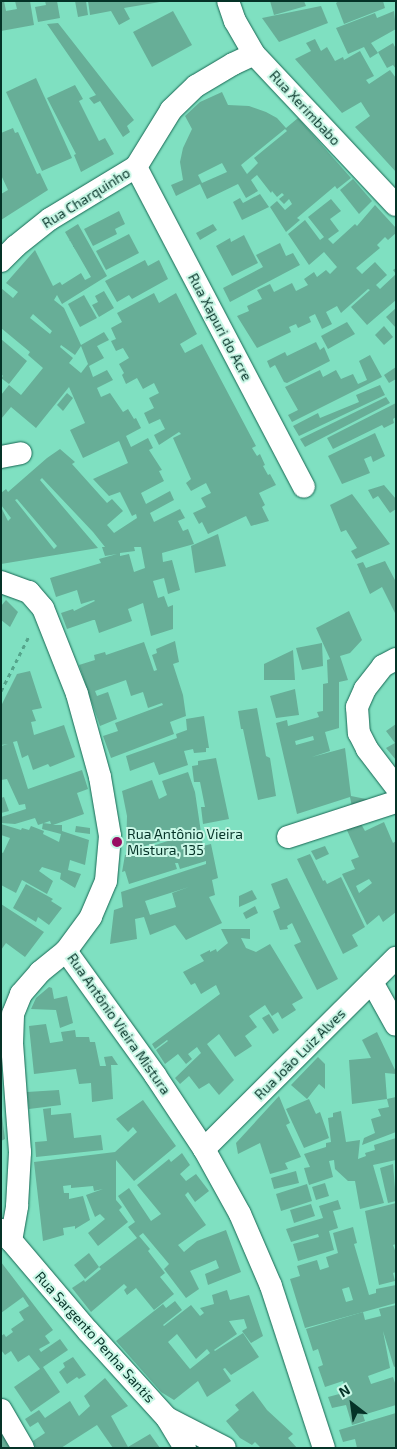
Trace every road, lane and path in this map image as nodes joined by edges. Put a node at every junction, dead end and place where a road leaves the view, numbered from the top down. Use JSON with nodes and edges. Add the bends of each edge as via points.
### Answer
{"nodes":[{"id":1,"x":228,"y":1,"type":"edge"},
{"id":2,"x":254,"y":54,"type":"junction"},
{"id":3,"x":136,"y":167,"type":"junction"},
{"id":4,"x":396,"y":205,"type":"edge"},
{"id":5,"x":1,"y":260,"type":"edge"},
{"id":6,"x":304,"y":487,"type":"dead end"},
{"id":7,"x":1,"y":582,"type":"edge"},
{"id":8,"x":43,"y":608,"type":"junction"},
{"id":9,"x":396,"y":659,"type":"edge"},
{"id":10,"x":1,"y":691,"type":"edge"},
{"id":11,"x":396,"y":787,"type":"edge"},
{"id":12,"x":396,"y":802,"type":"edge"},
{"id":13,"x":288,"y":837,"type":"dead end"},
{"id":14,"x":66,"y":951,"type":"junction"},
{"id":15,"x":396,"y":958,"type":"edge"},
{"id":16,"x":372,"y":982,"type":"junction"},
{"id":17,"x":396,"y":1025,"type":"edge"},
{"id":18,"x":204,"y":1150,"type":"junction"},
{"id":19,"x":6,"y":1235,"type":"edge"},
{"id":20,"x":1,"y":1410,"type":"edge"},
{"id":21,"x":167,"y":1418,"type":"junction"},
{"id":22,"x":23,"y":1448,"type":"edge"},
{"id":23,"x":185,"y":1448,"type":"edge"},
{"id":24,"x":225,"y":1448,"type":"edge"},
{"id":25,"x":324,"y":1448,"type":"edge"}],
"edges":[{"from":1,"to":2,"type":"street","name":"Rua Xerimbabo","via":[[235,21]]},
{"from":2,"to":3,"type":"street","name":"Rua Charquinho","via":[[196,86],[171,110]]},
{"from":2,"to":4,"type":"street","name":"Rua Xerimbabo"},
{"from":3,"to":5,"type":"street","name":"Rua Charquinho","via":[[50,219]]},
{"from":3,"to":6,"type":"street","name":"Rua Xapuri do Acre"},
{"from":7,"to":8,"type":"street","name":"Rua Antônio Vieira Mistura","via":[[29,592]]},
{"from":8,"to":10,"type":"path"},
{"from":8,"to":14,"type":"street","name":"Rua Antônio Vieira Mistura","via":[[77,694],[100,777],[110,836],[106,881],[91,916]]},
{"from":9,"to":11,"type":"street","via":[[383,666],[357,707],[359,733]]},
{"from":12,"to":13,"type":"street"},
{"from":14,"to":18,"type":"street","name":"Rua Antônio Vieira Mistura"},
{"from":14,"to":19,"type":"street","via":[[40,972],[21,994],[13,1014],[12,1044],[20,1152],[17,1206]]},
{"from":15,"to":16,"type":"street","name":"Rua João Luiz Alves"},
{"from":16,"to":17,"type":"street"},
{"from":16,"to":18,"type":"street","name":"Rua João Luiz Alves"},
{"from":18,"to":25,"type":"street","name":"Rua Antônio Vieira Mistura","via":[[240,1214],[271,1286]]},
{"from":19,"to":21,"type":"street","name":"Rua Sargento Penha Santis"},
{"from":20,"to":22,"type":"street"},
{"from":21,"to":23,"type":"street","name":"Rua Sargento Penha Santis"},
{"from":21,"to":24,"type":"street"}]}
